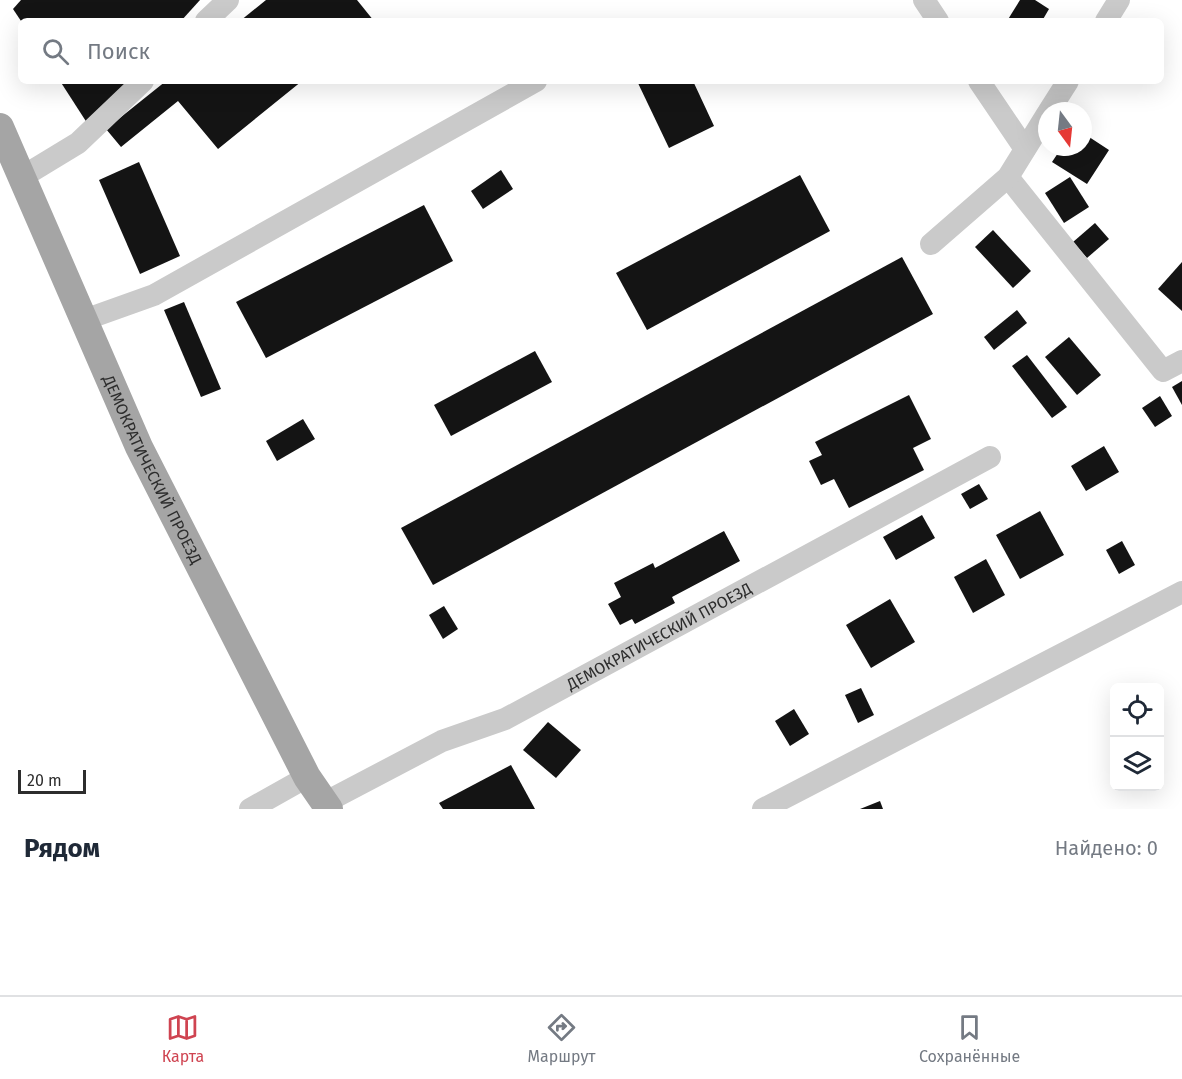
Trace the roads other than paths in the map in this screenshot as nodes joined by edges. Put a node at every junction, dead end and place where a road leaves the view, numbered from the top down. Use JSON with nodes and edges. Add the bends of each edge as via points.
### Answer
{"nodes":[{"id":1,"x":228,"y":0,"type":"edge"},
{"id":2,"x":924,"y":0,"type":"edge"},
{"id":3,"x":1119,"y":0,"type":"edge"},
{"id":4,"x":209,"y":18,"type":"edge"},
{"id":5,"x":936,"y":18,"type":"edge"},
{"id":6,"x":1108,"y":18,"type":"edge"},
{"id":7,"x":140,"y":84,"type":"edge"},
{"id":8,"x":531,"y":84,"type":"edge"},
{"id":9,"x":981,"y":84,"type":"edge"},
{"id":10,"x":1066,"y":84,"type":"edge"},
{"id":11,"x":1055,"y":102,"type":"edge"},
{"id":12,"x":0,"y":127,"type":"edge"},
{"id":13,"x":1038,"y":129,"type":"edge"},
{"id":14,"x":1025,"y":149,"type":"junction"},
{"id":15,"x":22,"y":177,"type":"junction"},
{"id":16,"x":1008,"y":177,"type":"junction"},
{"id":17,"x":931,"y":244,"type":"dead end"},
{"id":18,"x":84,"y":320,"type":"junction"},
{"id":19,"x":1182,"y":361,"type":"edge"},
{"id":20,"x":990,"y":457,"type":"dead end"},
{"id":21,"x":1182,"y":592,"type":"edge"},
{"id":22,"x":307,"y":777,"type":"junction"},
{"id":23,"x":326,"y":806,"type":"edge"},
{"id":24,"x":250,"y":809,"type":"edge"},
{"id":25,"x":763,"y":809,"type":"edge"}],
"edges":[{"from":1,"to":4,"type":"street"},
{"from":2,"to":5,"type":"street"},
{"from":3,"to":6,"type":"street"},
{"from":7,"to":15,"type":"street","via":[[78,143]]},
{"from":8,"to":18,"type":"street","via":[[154,295]]},
{"from":9,"to":14,"type":"street"},
{"from":10,"to":11,"type":"street"},
{"from":12,"to":15,"type":"main road","name":"ДЕМОКРАТИЧЕСКИЙ ПРОЕЗД"},
{"from":13,"to":14,"type":"street"},
{"from":14,"to":16,"type":"street"},
{"from":15,"to":18,"type":"main road","name":"ДЕМОКРАТИЧЕСКИЙ ПРОЕЗД"},
{"from":16,"to":17,"type":"street"},
{"from":16,"to":19,"type":"street","via":[[1163,371]]},
{"from":18,"to":22,"type":"main road","name":"ДЕМОКРАТИЧЕСКИЙ ПРОЕЗД","via":[[139,447]]},
{"from":20,"to":23,"type":"street","name":"ДЕМОКРАТИЧЕСКИЙ ПРОЕЗД","via":[[505,719],[442,741]]},
{"from":21,"to":25,"type":"street"},
{"from":22,"to":23,"type":"main road","name":"ДЕМОКРАТИЧЕСКИЙ ПРОЕЗД"},
{"from":22,"to":24,"type":"street"}]}
